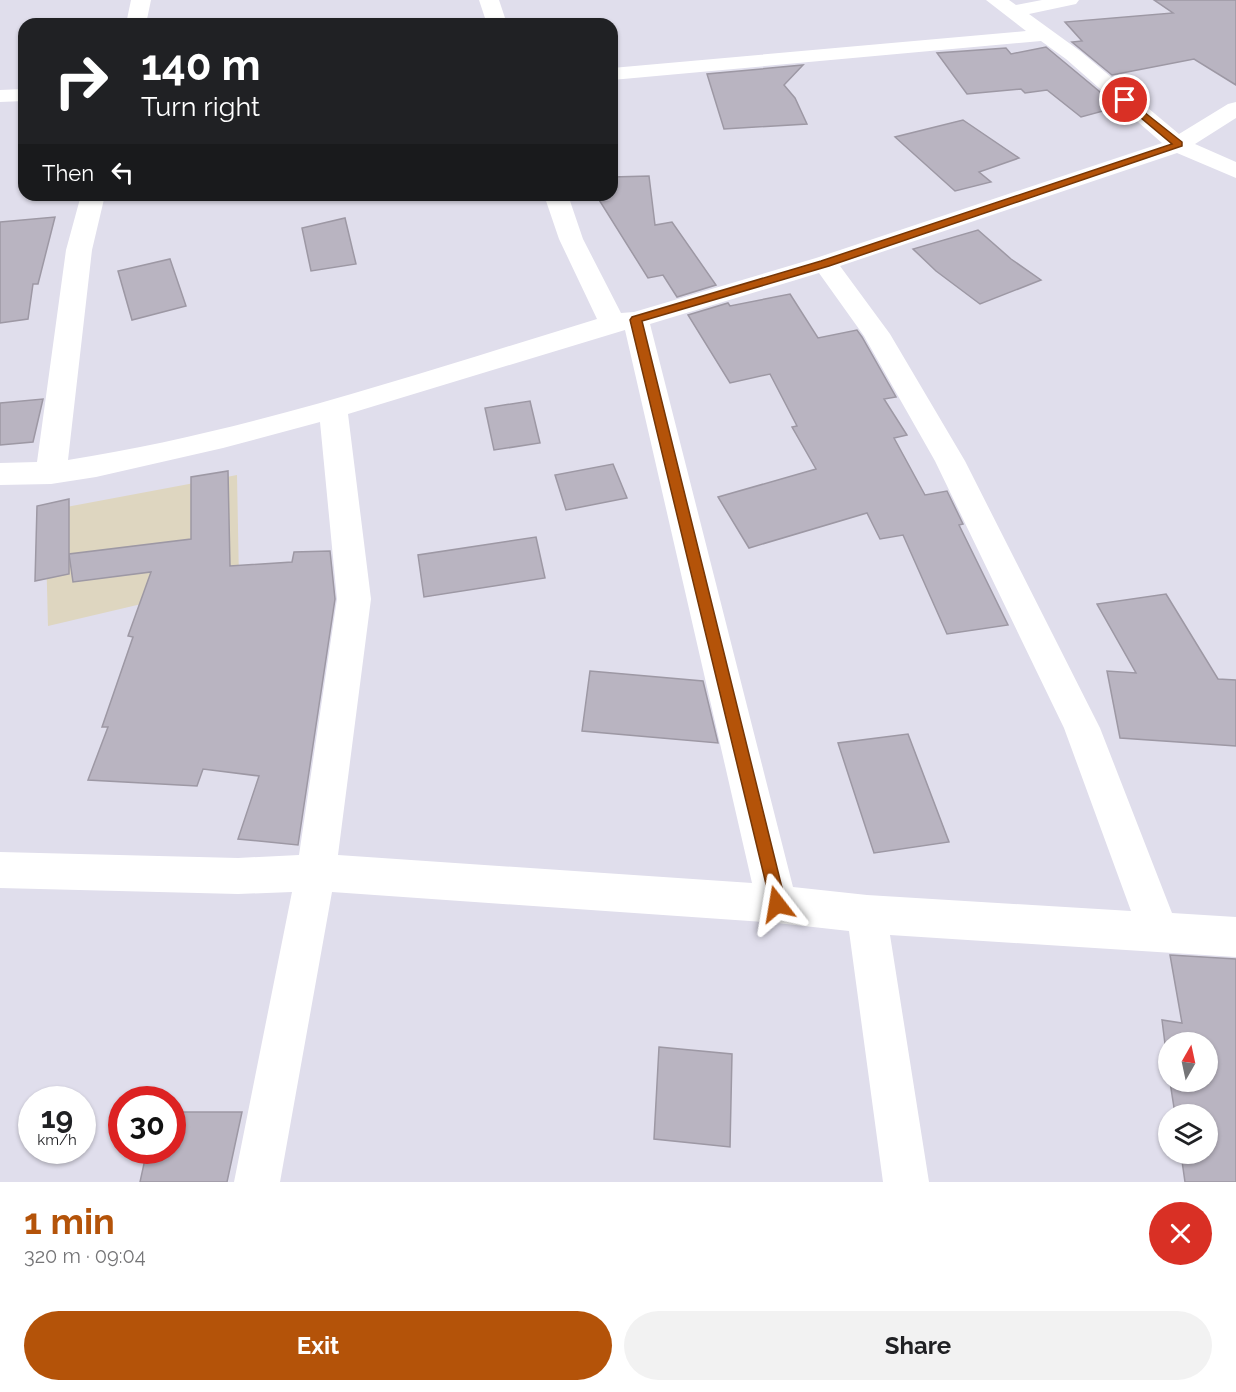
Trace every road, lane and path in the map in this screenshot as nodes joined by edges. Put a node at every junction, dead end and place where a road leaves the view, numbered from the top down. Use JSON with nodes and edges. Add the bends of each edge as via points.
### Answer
{"nodes":[{"id":1,"x":141,"y":0,"type":"edge"},
{"id":2,"x":489,"y":0,"type":"edge"},
{"id":3,"x":1069,"y":0,"type":"edge"},
{"id":4,"x":1004,"y":6,"type":"edge"},
{"id":5,"x":137,"y":18,"type":"edge"},
{"id":6,"x":495,"y":18,"type":"edge"},
{"id":7,"x":1045,"y":35,"type":"junction"},
{"id":8,"x":618,"y":74,"type":"edge"},
{"id":9,"x":18,"y":95,"type":"edge"},
{"id":10,"x":0,"y":96,"type":"edge"},
{"id":11,"x":1236,"y":109,"type":"edge"},
{"id":12,"x":1178,"y":144,"type":"junction"},
{"id":13,"x":1236,"y":171,"type":"edge"},
{"id":14,"x":91,"y":201,"type":"edge"},
{"id":15,"x":558,"y":201,"type":"edge"},
{"id":16,"x":825,"y":263,"type":"junction"},
{"id":17,"x":624,"y":321,"type":"junction"},
{"id":18,"x":333,"y":409,"type":"junction"},
{"id":19,"x":51,"y":473,"type":"junction"},
{"id":20,"x":0,"y":474,"type":"edge"},
{"id":21,"x":0,"y":870,"type":"edge"},
{"id":22,"x":316,"y":872,"type":"junction"},
{"id":23,"x":777,"y":904,"type":"junction"},
{"id":24,"x":867,"y":914,"type":"junction"},
{"id":25,"x":1159,"y":932,"type":"junction"},
{"id":26,"x":1236,"y":937,"type":"edge"},
{"id":27,"x":257,"y":1182,"type":"edge"},
{"id":28,"x":906,"y":1182,"type":"edge"}],
"edges":[{"from":1,"to":5,"type":"street"},
{"from":2,"to":6,"type":"street"},
{"from":3,"to":4,"type":"street"},
{"from":4,"to":7,"type":"street"},
{"from":7,"to":8,"type":"street"},
{"from":7,"to":12,"type":"street"},
{"from":9,"to":10,"type":"street"},
{"from":11,"to":12,"type":"street"},
{"from":12,"to":13,"type":"street"},
{"from":12,"to":16,"type":"street"},
{"from":14,"to":19,"type":"street","via":[[79,250]]},
{"from":15,"to":17,"type":"street","via":[[571,239]]},
{"from":16,"to":17,"type":"street"},
{"from":16,"to":25,"type":"street","via":[[876,334],[950,461],[1082,728]]},
{"from":17,"to":18,"type":"street"},
{"from":17,"to":23,"type":"street"},
{"from":18,"to":19,"type":"street","via":[[223,438]]},
{"from":18,"to":22,"type":"street","via":[[354,599]]},
{"from":19,"to":20,"type":"street"},
{"from":21,"to":22,"type":"street","via":[[238,876]]},
{"from":22,"to":23,"type":"street"},
{"from":22,"to":27,"type":"street"},
{"from":23,"to":24,"type":"street"},
{"from":24,"to":25,"type":"street"},
{"from":24,"to":28,"type":"street"},
{"from":25,"to":26,"type":"street"}]}
